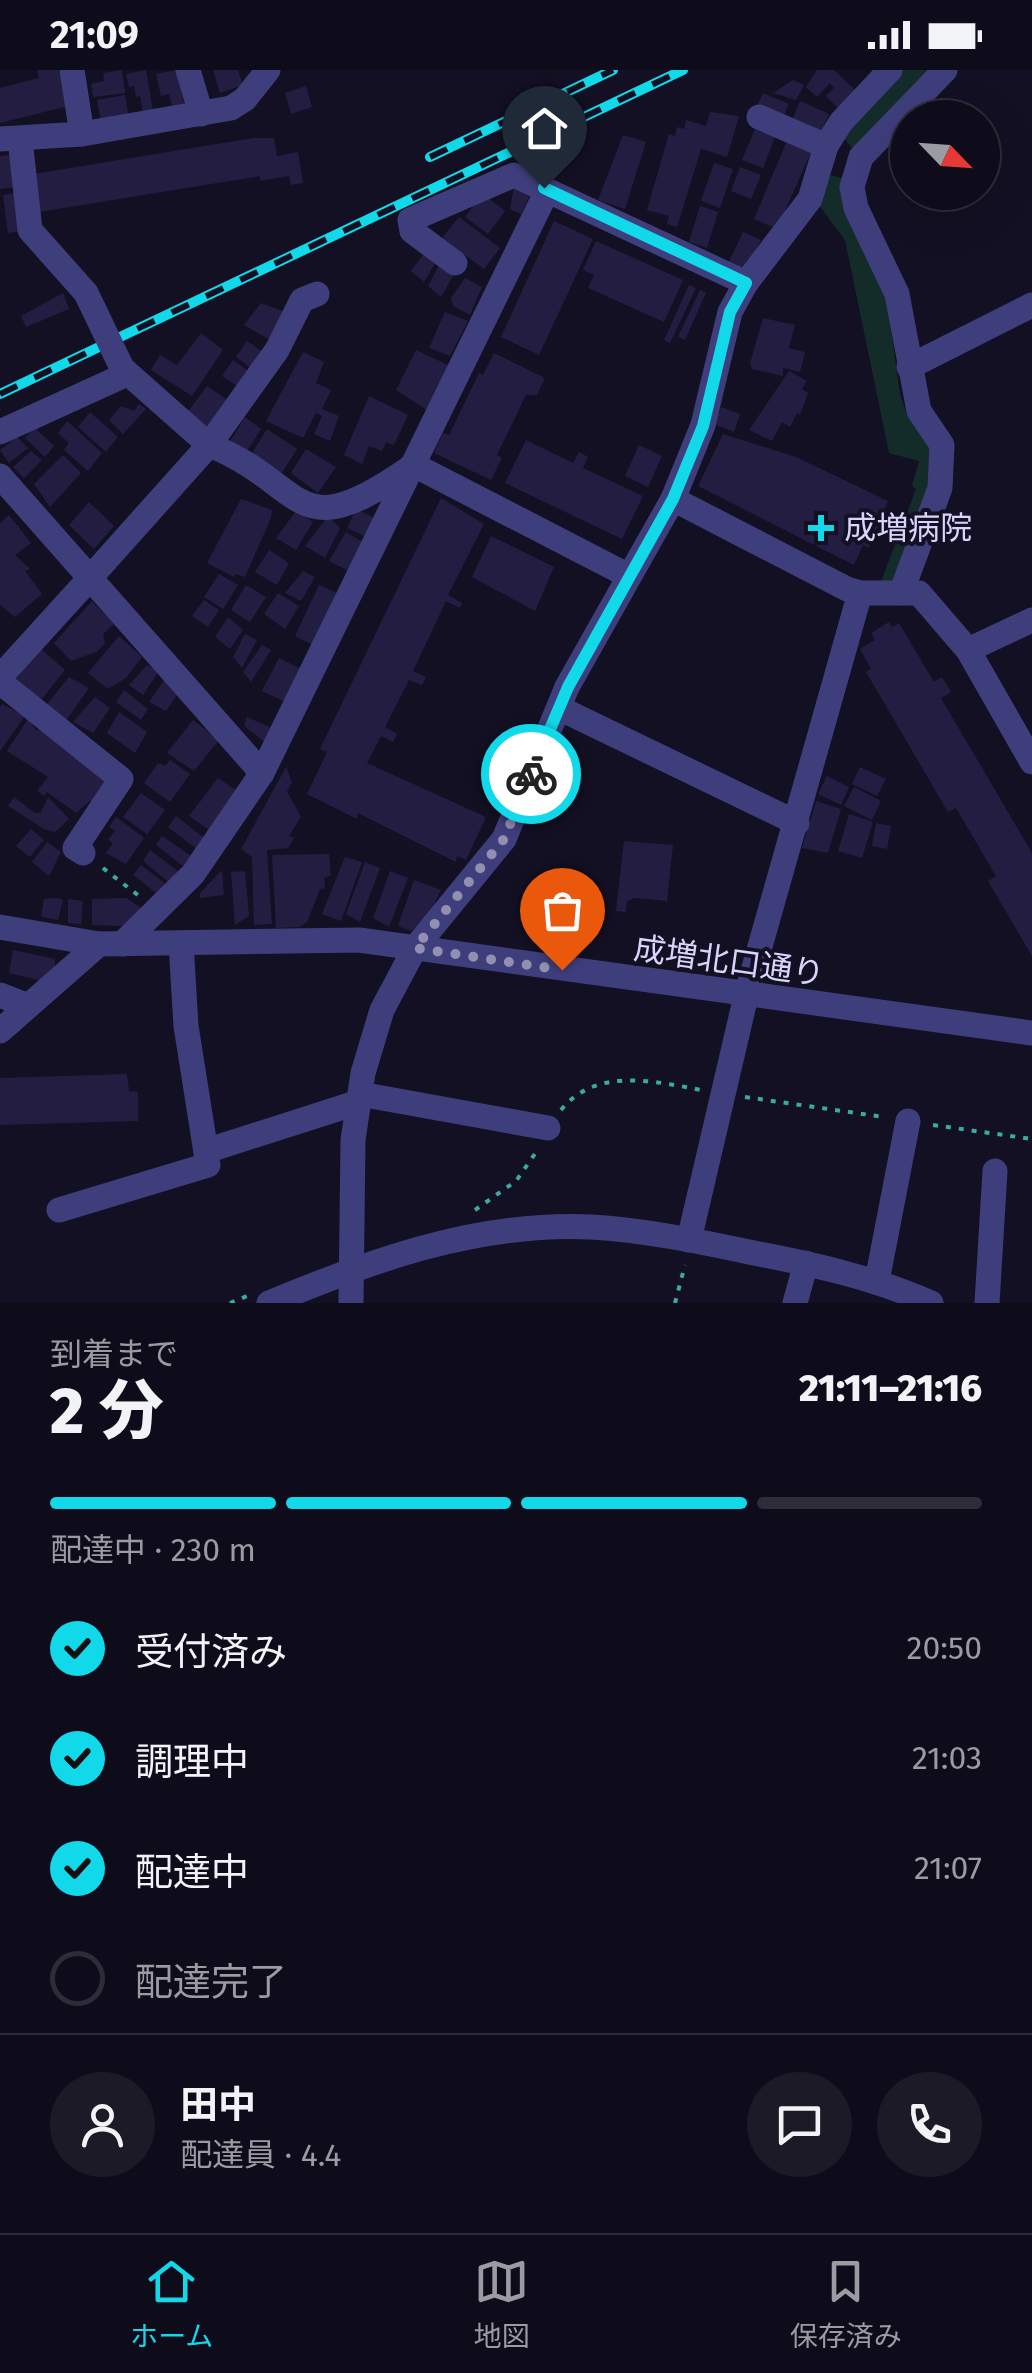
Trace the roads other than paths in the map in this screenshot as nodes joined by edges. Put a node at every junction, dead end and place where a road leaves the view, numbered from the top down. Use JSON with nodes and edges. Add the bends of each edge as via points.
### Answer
{"nodes":[{"id":1,"x":72,"y":70,"type":"edge"},
{"id":2,"x":188,"y":70,"type":"edge"},
{"id":3,"x":268,"y":70,"type":"edge"},
{"id":4,"x":890,"y":70,"type":"edge"},
{"id":5,"x":945,"y":70,"type":"edge"},
{"id":6,"x":201,"y":114,"type":"junction"},
{"id":7,"x":759,"y":117,"type":"dead end"},
{"id":8,"x":82,"y":134,"type":"junction"},
{"id":9,"x":10,"y":139,"type":"edge"},
{"id":10,"x":826,"y":146,"type":"junction"},
{"id":11,"x":547,"y":191,"type":"junction"},
{"id":12,"x":455,"y":264,"type":"dead end"},
{"id":13,"x":746,"y":283,"type":"junction"},
{"id":14,"x":317,"y":294,"type":"dead end"},
{"id":15,"x":1032,"y":305,"type":"edge"},
{"id":16,"x":909,"y":367,"type":"junction"},
{"id":17,"x":124,"y":371,"type":"junction"},
{"id":18,"x":0,"y":432,"type":"edge"},
{"id":19,"x":210,"y":445,"type":"junction"},
{"id":20,"x":414,"y":465,"type":"junction"},
{"id":21,"x":0,"y":476,"type":"edge"},
{"id":22,"x":673,"y":499,"type":"junction"},
{"id":23,"x":626,"y":575,"type":"junction"},
{"id":24,"x":90,"y":578,"type":"junction"},
{"id":25,"x":860,"y":593,"type":"junction"},
{"id":26,"x":901,"y":593,"type":"junction"},
{"id":27,"x":1032,"y":620,"type":"edge"},
{"id":28,"x":968,"y":650,"type":"junction"},
{"id":29,"x":0,"y":680,"type":"edge"},
{"id":30,"x":559,"y":708,"type":"junction"},
{"id":31,"x":1032,"y":762,"type":"edge"},
{"id":32,"x":262,"y":772,"type":"junction"},
{"id":33,"x":797,"y":823,"type":"junction"},
{"id":34,"x":83,"y":853,"type":"road end"},
{"id":35,"x":0,"y":927,"type":"edge"},
{"id":36,"x":181,"y":943,"type":"junction"},
{"id":37,"x":111,"y":944,"type":"junction"},
{"id":38,"x":415,"y":948,"type":"junction"},
{"id":39,"x":0,"y":995,"type":"edge"},
{"id":40,"x":746,"y":996,"type":"junction"},
{"id":41,"x":28,"y":1006,"type":"junction"},
{"id":42,"x":0,"y":1032,"type":"edge"},
{"id":43,"x":1032,"y":1033,"type":"edge"},
{"id":44,"x":359,"y":1098,"type":"junction"},
{"id":45,"x":908,"y":1121,"type":"road end"},
{"id":46,"x":548,"y":1128,"type":"road end"},
{"id":47,"x":206,"y":1151,"type":"junction"},
{"id":48,"x":996,"y":1171,"type":"dead end"},
{"id":49,"x":59,"y":1210,"type":"dead end"},
{"id":50,"x":689,"y":1245,"type":"junction"},
{"id":51,"x":806,"y":1263,"type":"junction"},
{"id":52,"x":352,"y":1269,"type":"junction"},
{"id":53,"x":877,"y":1282,"type":"junction"},
{"id":54,"x":258,"y":1300,"type":"edge"},
{"id":55,"x":916,"y":1300,"type":"edge"},
{"id":56,"x":351,"y":1303,"type":"edge"},
{"id":57,"x":795,"y":1303,"type":"edge"},
{"id":58,"x":987,"y":1303,"type":"edge"}],
"edges":[{"from":1,"to":8,"type":"street"},
{"from":2,"to":6,"type":"street"},
{"from":3,"to":6,"type":"street","via":[[238,105]]},
{"from":4,"to":10,"type":"street"},
{"from":5,"to":16,"type":"street","via":[[861,157],[852,186],[897,294]]},
{"from":6,"to":8,"type":"street"},
{"from":7,"to":10,"type":"street"},
{"from":8,"to":9,"type":"street"},
{"from":9,"to":17,"type":"street","bridge":true,"via":[[30,230],[86,294]]},
{"from":10,"to":13,"type":"street","via":[[810,200]]},
{"from":11,"to":12,"type":"street","via":[[514,175],[410,220],[412,231]]},
{"from":11,"to":13,"type":"street"},
{"from":11,"to":20,"type":"street"},
{"from":13,"to":22,"type":"street","via":[[730,312],[703,426]]},
{"from":14,"to":19,"type":"street","via":[[302,300],[277,350]]},
{"from":15,"to":16,"type":"street"},
{"from":16,"to":26,"type":"street","via":[[919,411],[942,444],[944,461]]},
{"from":17,"to":18,"type":"street"},
{"from":17,"to":19,"type":"street"},
{"from":19,"to":20,"type":"street","via":[[312,509],[362,496]]},
{"from":19,"to":24,"type":"street"},
{"from":20,"to":23,"type":"street"},
{"from":20,"to":32,"type":"street"},
{"from":21,"to":24,"type":"street"},
{"from":22,"to":23,"type":"street"},
{"from":22,"to":25,"type":"street"},
{"from":23,"to":30,"type":"street"},
{"from":24,"to":29,"type":"street"},
{"from":24,"to":32,"type":"street"},
{"from":25,"to":26,"type":"street"},
{"from":25,"to":33,"type":"street"},
{"from":26,"to":28,"type":"street","via":[[919,593]]},
{"from":27,"to":28,"type":"street"},
{"from":28,"to":31,"type":"street"},
{"from":29,"to":34,"type":"street","via":[[122,779],[75,848]]},
{"from":30,"to":33,"type":"street"},
{"from":30,"to":38,"type":"street","via":[[504,839]]},
{"from":32,"to":37,"type":"street","via":[[193,874]]},
{"from":33,"to":40,"type":"street"},
{"from":35,"to":37,"type":"street","name":"成増北口通り"},
{"from":36,"to":37,"type":"street","name":"成増北口通り"},
{"from":36,"to":38,"type":"street","name":"成増北口通り","via":[[340,938]]},
{"from":36,"to":47,"type":"street"},
{"from":37,"to":41,"type":"street"},
{"from":38,"to":40,"type":"street","name":"成増北口通り"},
{"from":38,"to":44,"type":"street","via":[[382,1010]]},
{"from":39,"to":41,"type":"street"},
{"from":40,"to":43,"type":"street","name":"成増北口通り"},
{"from":40,"to":50,"type":"street"},
{"from":41,"to":42,"type":"street"},
{"from":44,"to":46,"type":"street"},
{"from":44,"to":47,"type":"street"},
{"from":44,"to":52,"type":"street"},
{"from":45,"to":53,"type":"street"},
{"from":47,"to":49,"type":"street","via":[[208,1165]]},
{"from":48,"to":58,"type":"street"},
{"from":50,"to":51,"type":"street"},
{"from":50,"to":52,"type":"street","via":[[590,1227],[535,1228],[425,1246]]},
{"from":51,"to":53,"type":"street"},
{"from":51,"to":57,"type":"street"},
{"from":52,"to":54,"type":"street"},
{"from":52,"to":56,"type":"street"},
{"from":53,"to":55,"type":"street"}]}
